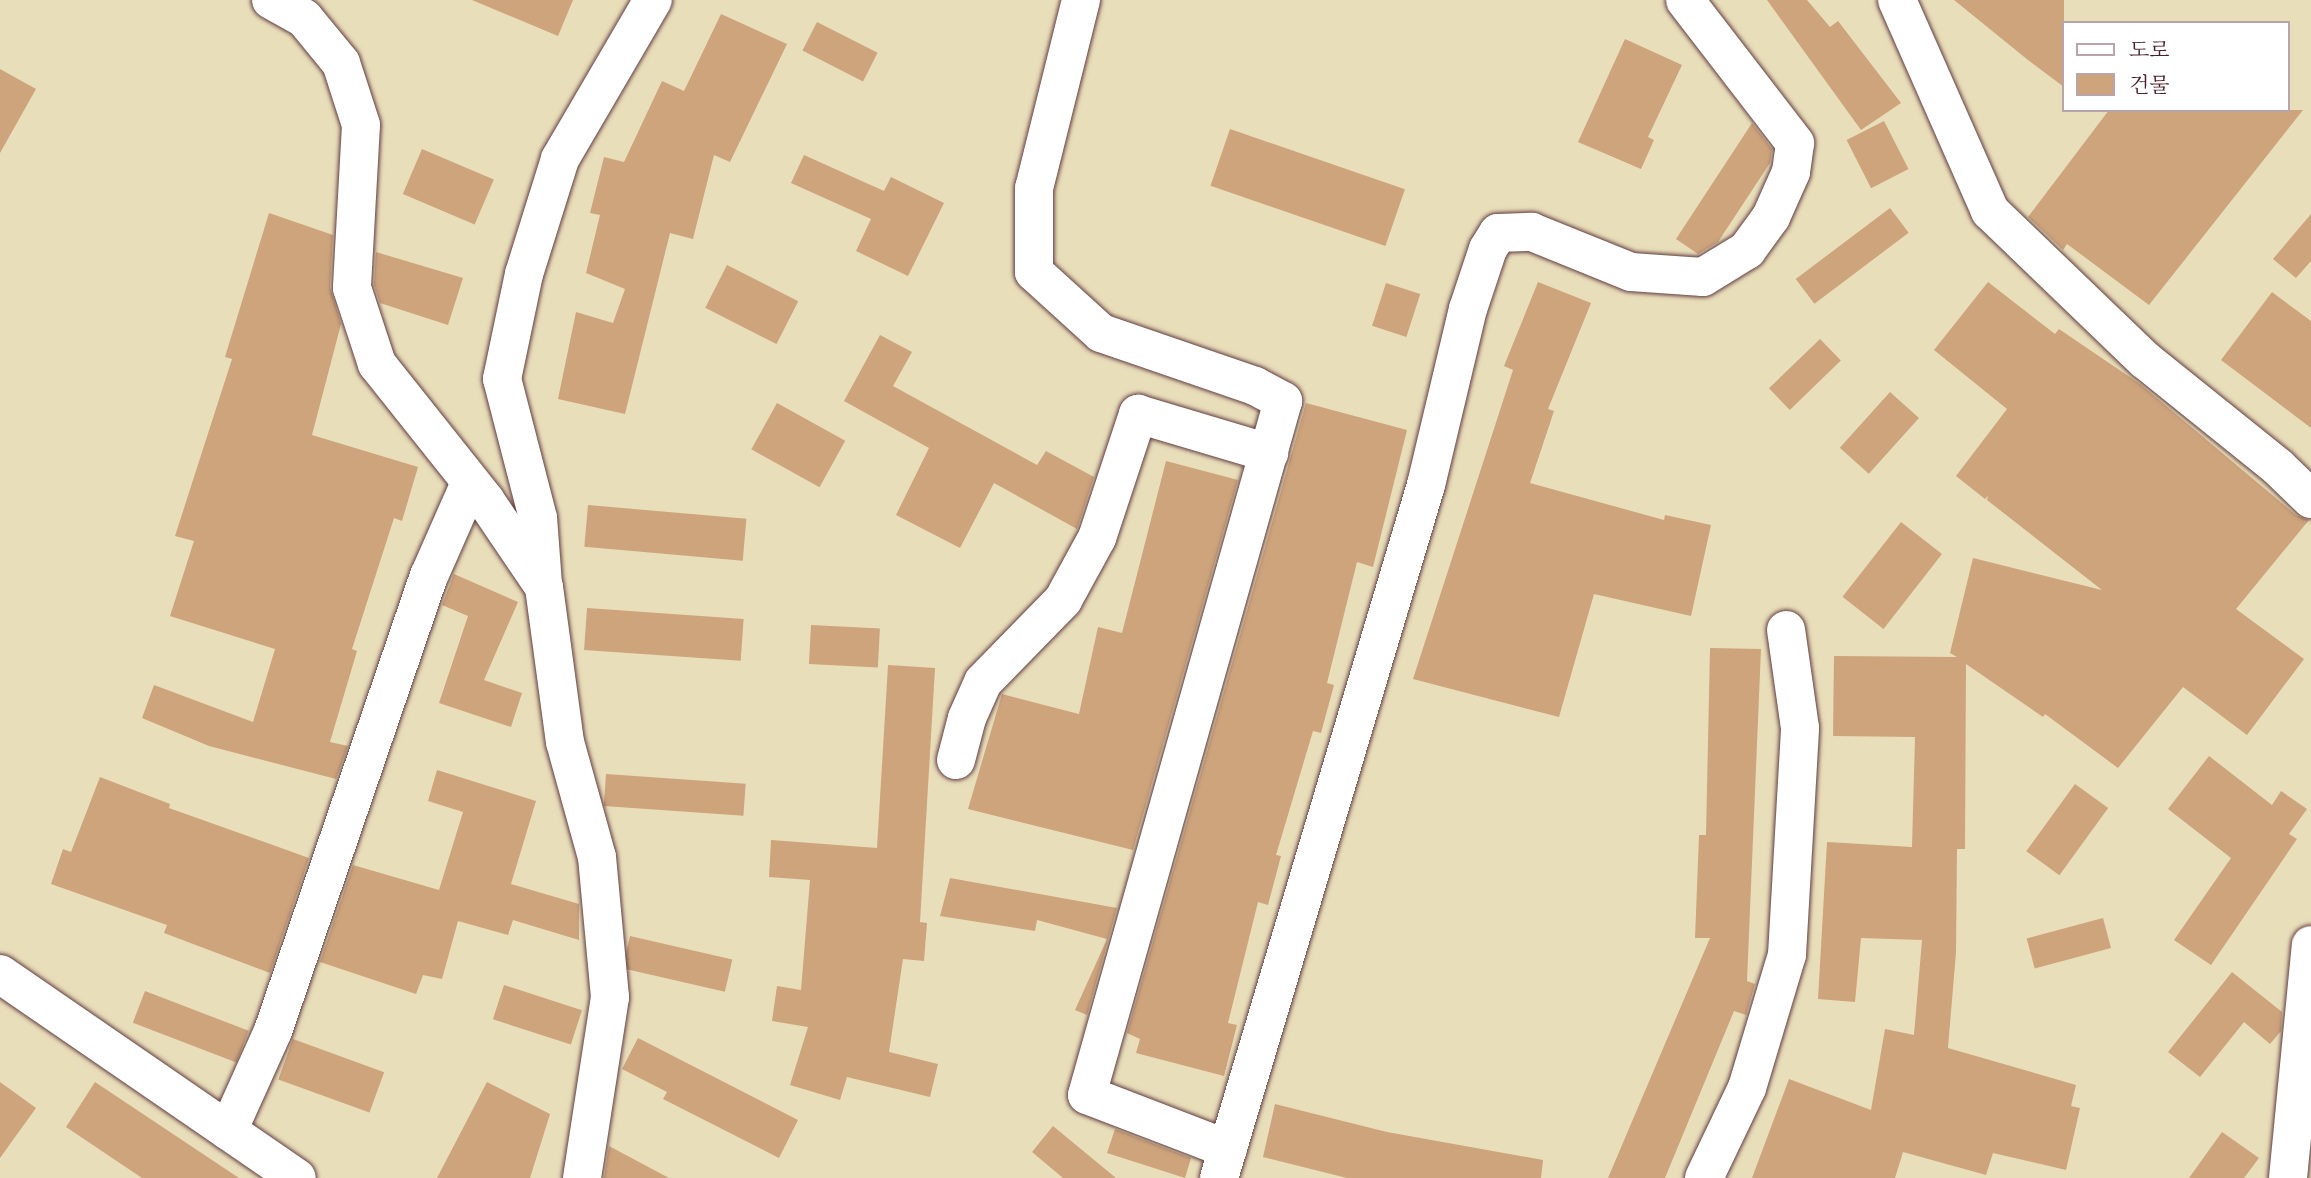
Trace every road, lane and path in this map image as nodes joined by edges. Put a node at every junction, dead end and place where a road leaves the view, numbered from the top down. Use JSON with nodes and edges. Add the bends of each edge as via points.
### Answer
{"nodes":[{"id":1,"x":271,"y":0,"type":"edge"},
{"id":2,"x":653,"y":0,"type":"edge"},
{"id":3,"x":1081,"y":0,"type":"edge"},
{"id":4,"x":1685,"y":0,"type":"edge"},
{"id":5,"x":1897,"y":0,"type":"edge"},
{"id":6,"x":1269,"y":453,"type":"junction"},
{"id":7,"x":470,"y":483,"type":"junction"},
{"id":8,"x":2311,"y":499,"type":"edge"},
{"id":9,"x":544,"y":587,"type":"junction"},
{"id":10,"x":1786,"y":630,"type":"dead end"},
{"id":11,"x":956,"y":760,"type":"dead end"},
{"id":12,"x":2311,"y":945,"type":"edge"},
{"id":13,"x":0,"y":974,"type":"edge"},
{"id":14,"x":228,"y":1131,"type":"junction"},
{"id":15,"x":1223,"y":1163,"type":"edge"},
{"id":16,"x":297,"y":1178,"type":"edge"},
{"id":17,"x":582,"y":1178,"type":"edge"},
{"id":18,"x":1704,"y":1178,"type":"edge"},
{"id":19,"x":2288,"y":1178,"type":"edge"}],
"edges":[{"from":1,"to":7,"type":"street","via":[[304,18],[341,63],[361,125],[352,288],[377,364]]},
{"from":2,"to":9,"type":"street","via":[[559,159],[524,274],[502,379],[538,518]]},
{"from":3,"to":6,"type":"street","via":[[1034,188],[1034,272],[1101,333],[1255,386],[1283,401]]},
{"from":4,"to":15,"type":"street","via":[[1795,143],[1791,172],[1771,217],[1747,250],[1703,277],[1631,272],[1532,232],[1499,233],[1488,249],[1468,309],[1426,485]]},
{"from":5,"to":8,"type":"street","via":[[1990,211],[2146,360]]},
{"from":6,"to":11,"type":"street","via":[[1138,414],[1097,538],[1063,600],[984,682],[967,718]]},
{"from":6,"to":15,"type":"street","via":[[1087,1095]]},
{"from":7,"to":9,"type":"street"},
{"from":7,"to":14,"type":"street","via":[[429,576],[274,1031]]},
{"from":9,"to":17,"type":"street","via":[[565,742],[597,857],[610,997]]},
{"from":10,"to":18,"type":"street","via":[[1800,728],[1787,955],[1747,1088]]},
{"from":12,"to":19,"type":"street"},
{"from":13,"to":14,"type":"street"},
{"from":14,"to":16,"type":"street"}]}
